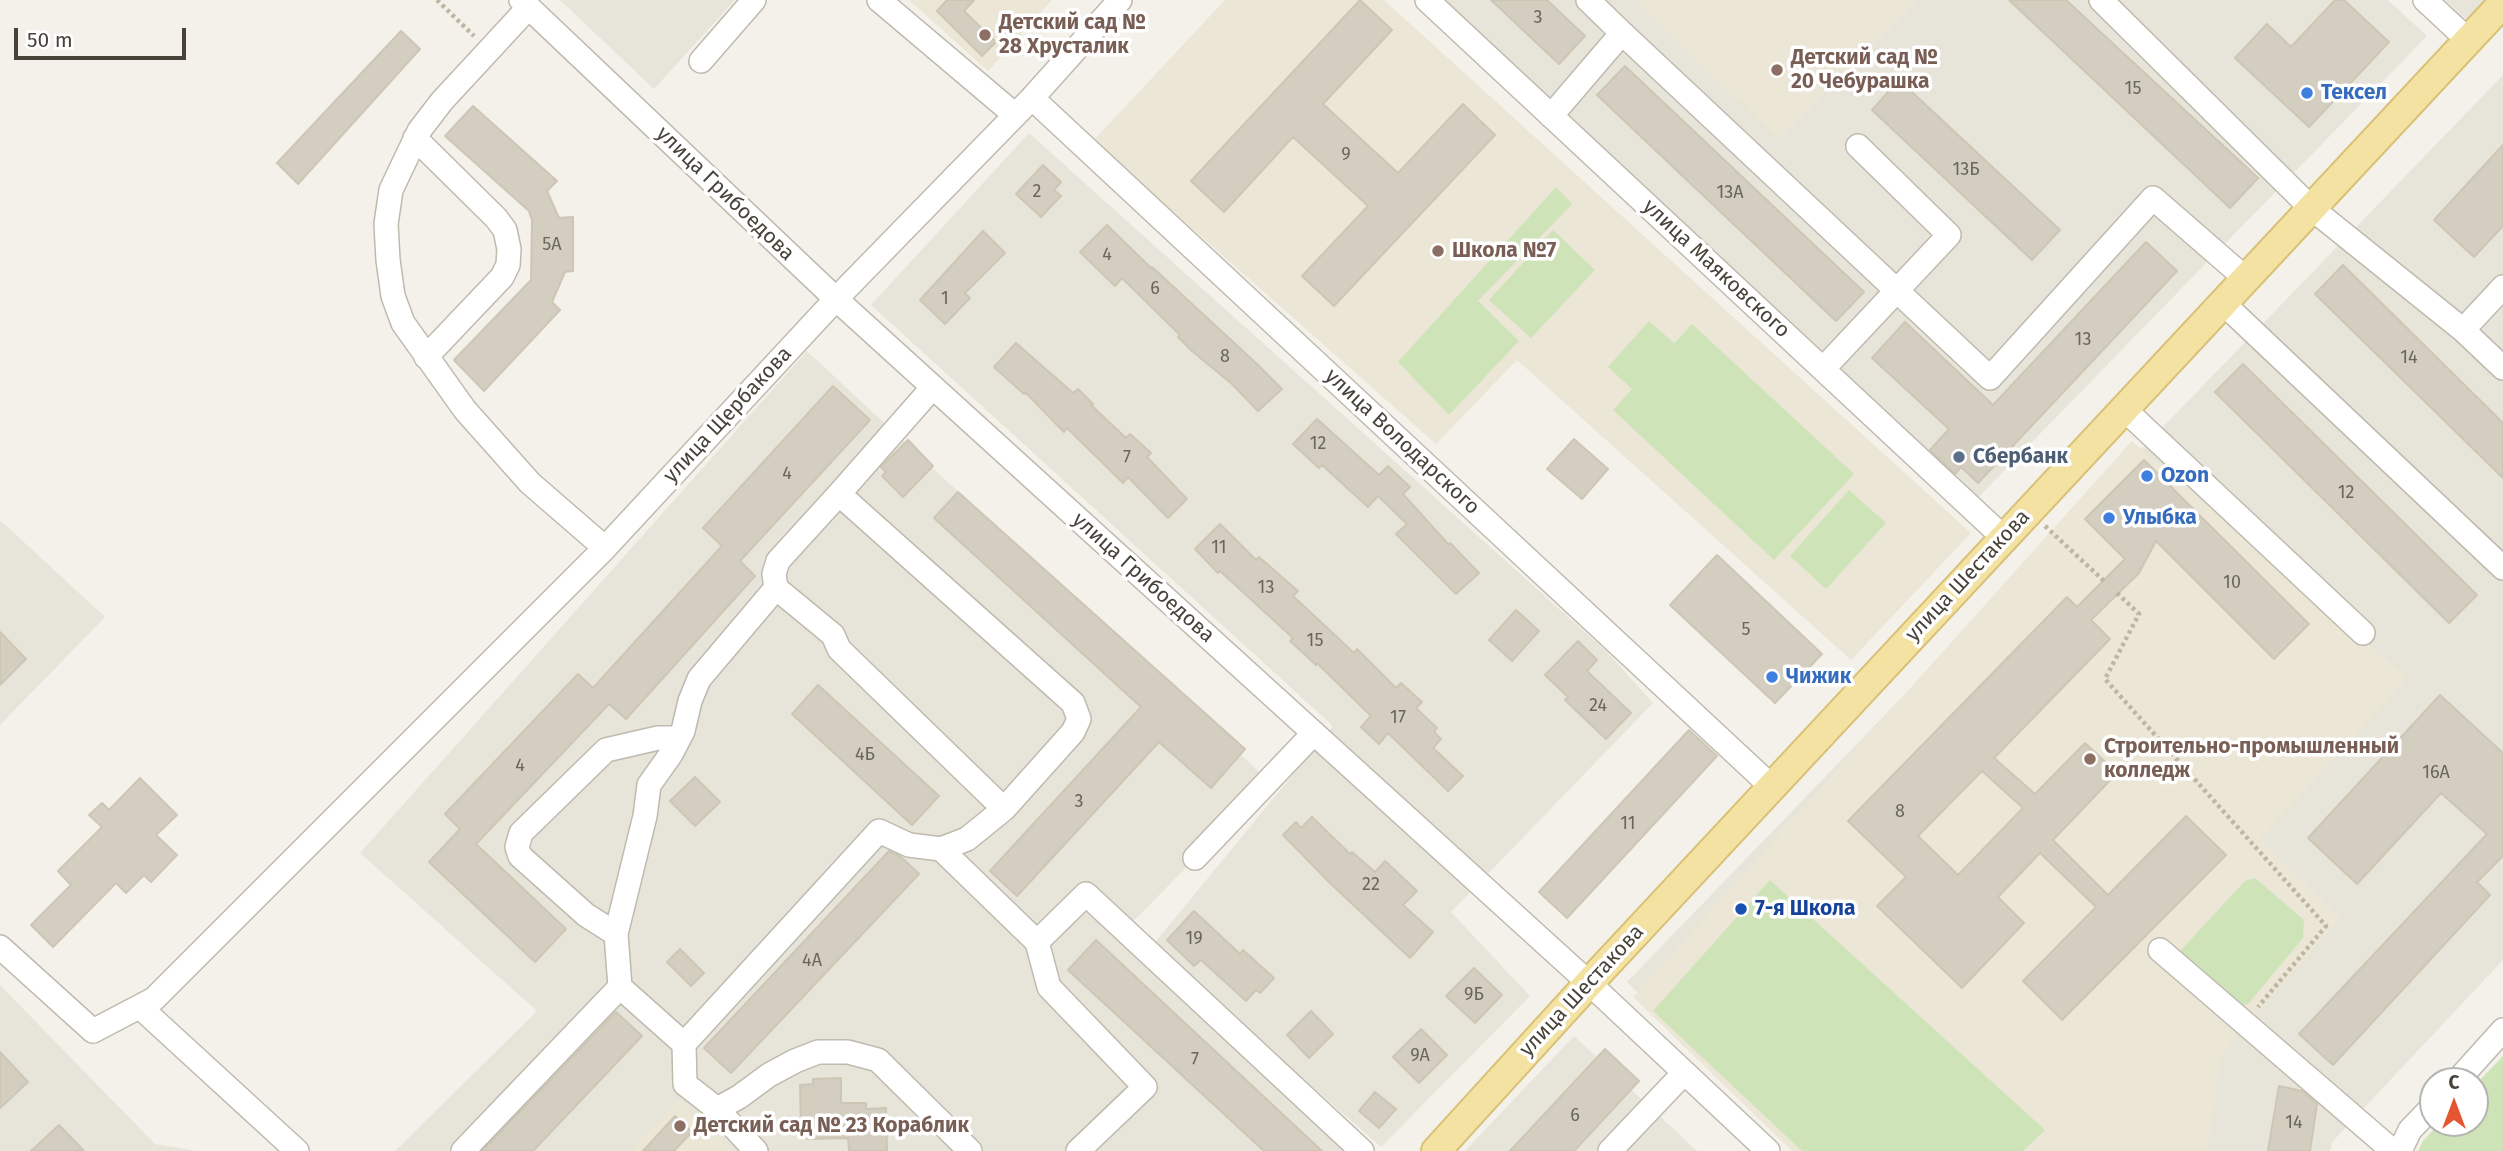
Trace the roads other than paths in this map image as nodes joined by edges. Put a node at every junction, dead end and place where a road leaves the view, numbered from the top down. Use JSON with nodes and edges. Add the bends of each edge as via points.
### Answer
{"nodes":[{"id":1,"x":754,"y":0,"type":"edge"},
{"id":2,"x":879,"y":0,"type":"edge"},
{"id":3,"x":1120,"y":0,"type":"edge"},
{"id":4,"x":1427,"y":0,"type":"edge"},
{"id":5,"x":1588,"y":0,"type":"edge"},
{"id":6,"x":2101,"y":0,"type":"edge"},
{"id":7,"x":2426,"y":0,"type":"edge"},
{"id":8,"x":2503,"y":3,"type":"edge"},
{"id":9,"x":525,"y":4,"type":"edge"},
{"id":10,"x":1622,"y":33,"type":"junction"},
{"id":11,"x":2468,"y":40,"type":"junction"},
{"id":12,"x":701,"y":61,"type":"dead end"},
{"id":13,"x":1032,"y":98,"type":"junction"},
{"id":14,"x":1015,"y":115,"type":"junction"},
{"id":15,"x":1551,"y":116,"type":"junction"},
{"id":16,"x":415,"y":138,"type":"junction"},
{"id":17,"x":1858,"y":146,"type":"dead end"},
{"id":18,"x":2311,"y":207,"type":"junction"},
{"id":19,"x":2245,"y":278,"type":"junction"},
{"id":20,"x":2503,"y":288,"type":"edge"},
{"id":21,"x":1896,"y":289,"type":"junction"},
{"id":22,"x":836,"y":299,"type":"junction"},
{"id":23,"x":2222,"y":303,"type":"junction"},
{"id":24,"x":2463,"y":330,"type":"junction"},
{"id":25,"x":426,"y":357,"type":"junction"},
{"id":26,"x":2503,"y":368,"type":"edge"},
{"id":27,"x":1823,"y":369,"type":"junction"},
{"id":28,"x":933,"y":387,"type":"junction"},
{"id":29,"x":2124,"y":409,"type":"junction"},
{"id":30,"x":839,"y":494,"type":"junction"},
{"id":31,"x":2004,"y":538,"type":"junction"},
{"id":32,"x":605,"y":548,"type":"junction"},
{"id":33,"x":2503,"y":568,"type":"edge"},
{"id":34,"x":776,"y":588,"type":"junction"},
{"id":35,"x":2363,"y":633,"type":"dead end"},
{"id":36,"x":1314,"y":733,"type":"junction"},
{"id":37,"x":679,"y":738,"type":"junction"},
{"id":38,"x":1772,"y":787,"type":"junction"},
{"id":39,"x":1004,"y":809,"type":"junction"},
{"id":40,"x":941,"y":849,"type":"junction"},
{"id":41,"x":1195,"y":858,"type":"dead end"},
{"id":42,"x":616,"y":934,"type":"junction"},
{"id":43,"x":1037,"y":942,"type":"junction"},
{"id":44,"x":0,"y":947,"type":"edge"},
{"id":45,"x":2161,"y":950,"type":"dead end"},
{"id":46,"x":1589,"y":983,"type":"junction"},
{"id":47,"x":620,"y":987,"type":"junction"},
{"id":48,"x":141,"y":1008,"type":"junction"},
{"id":49,"x":2503,"y":1030,"type":"edge"},
{"id":50,"x":684,"y":1044,"type":"junction"},
{"id":51,"x":2469,"y":1067,"type":"edge"},
{"id":52,"x":1684,"y":1073,"type":"junction"},
{"id":53,"x":717,"y":1109,"type":"junction"},
{"id":54,"x":2419,"y":1121,"type":"edge"},
{"id":55,"x":297,"y":1151,"type":"edge"},
{"id":56,"x":463,"y":1151,"type":"edge"},
{"id":57,"x":756,"y":1151,"type":"edge"},
{"id":58,"x":971,"y":1151,"type":"edge"},
{"id":59,"x":1078,"y":1151,"type":"edge"},
{"id":60,"x":1362,"y":1151,"type":"edge"},
{"id":61,"x":1436,"y":1151,"type":"edge"},
{"id":62,"x":1610,"y":1151,"type":"edge"},
{"id":63,"x":1769,"y":1151,"type":"edge"},
{"id":64,"x":2393,"y":1151,"type":"edge"},
{"id":65,"x":2400,"y":1151,"type":"edge"}],
"edges":[{"from":1,"to":12,"type":"street"},
{"from":2,"to":14,"type":"street"},
{"from":3,"to":13,"type":"street","name":"улица Щербакова"},
{"from":4,"to":15,"type":"street","name":"улица Маяковского"},
{"from":5,"to":10,"type":"street"},
{"from":6,"to":18,"type":"street"},
{"from":7,"to":11,"type":"street"},
{"from":8,"to":11,"type":"main road","name":"улица Шестакова"},
{"from":9,"to":16,"type":"street"},
{"from":9,"to":22,"type":"street","name":"улица Грибоедова"},
{"from":10,"to":15,"type":"street"},
{"from":10,"to":21,"type":"street"},
{"from":11,"to":18,"type":"main road","name":"улица Шестакова"},
{"from":13,"to":14,"type":"street","name":"улица Щербакова"},
{"from":13,"to":38,"type":"street","name":"улица Володарского"},
{"from":14,"to":22,"type":"street","name":"улица Щербакова"},
{"from":15,"to":27,"type":"street","name":"улица Маяковского"},
{"from":16,"to":25,"type":"street","via":[[391,190],[386,223],[393,296],[403,323]]},
{"from":16,"to":25,"type":"street","via":[[496,218],[505,230],[509,249],[502,277]]},
{"from":17,"to":21,"type":"street","via":[[1949,234]]},
{"from":18,"to":19,"type":"main road","name":"улица Шестакова"},
{"from":18,"to":24,"type":"street"},
{"from":19,"to":21,"type":"street","via":[[2153,198],[1990,378]]},
{"from":19,"to":23,"type":"main road","name":"улица Шестакова"},
{"from":20,"to":24,"type":"street"},
{"from":21,"to":27,"type":"street"},
{"from":22,"to":28,"type":"street","name":"улица Грибоедова"},
{"from":22,"to":32,"type":"street","name":"улица Щербакова"},
{"from":23,"to":29,"type":"main road","name":"улица Шестакова"},
{"from":23,"to":33,"type":"street"},
{"from":24,"to":26,"type":"street"},
{"from":25,"to":32,"type":"street","via":[[465,410],[530,483]]},
{"from":27,"to":31,"type":"street","name":"улица Маяковского"},
{"from":28,"to":30,"type":"street"},
{"from":28,"to":36,"type":"street","name":"улица Грибоедова"},
{"from":29,"to":31,"type":"main road","name":"улица Шестакова"},
{"from":29,"to":35,"type":"street"},
{"from":30,"to":34,"type":"street","via":[[778,561]]},
{"from":30,"to":39,"type":"street","via":[[1073,704],[1079,719],[1073,732]]},
{"from":31,"to":38,"type":"main road","name":"улица Шестакова"},
{"from":32,"to":48,"type":"street","name":"улица Щербакова"},
{"from":34,"to":37,"type":"street","via":[[699,679]]},
{"from":34,"to":39,"type":"street","via":[[833,635],[839,649]]},
{"from":36,"to":41,"type":"street"},
{"from":36,"to":46,"type":"street","name":"улица Грибоедова"},
{"from":37,"to":42,"type":"street","via":[[649,785]]},
{"from":37,"to":42,"type":"street","via":[[606,750],[522,833],[517,847],[520,856],[586,915]]},
{"from":38,"to":46,"type":"main road","name":"улица Шестакова"},
{"from":39,"to":40,"type":"street","via":[[967,839]]},
{"from":40,"to":43,"type":"street"},
{"from":40,"to":50,"type":"street","via":[[909,845],[879,831]]},
{"from":42,"to":47,"type":"street"},
{"from":43,"to":59,"type":"street","via":[[1049,987],[1145,1087]]},
{"from":43,"to":60,"type":"street","via":[[1086,894]]},
{"from":44,"to":48,"type":"street","name":"улица Щербакова","via":[[93,1031]]},
{"from":45,"to":64,"type":"street"},
{"from":46,"to":52,"type":"street","name":"улица Грибоедова"},
{"from":46,"to":61,"type":"main road","name":"улица Шестакова"},
{"from":47,"to":50,"type":"street"},
{"from":47,"to":56,"type":"street"},
{"from":48,"to":55,"type":"street"},
{"from":49,"to":51,"type":"street"},
{"from":50,"to":53,"type":"street","via":[[685,1084]]},
{"from":52,"to":62,"type":"street"},
{"from":52,"to":63,"type":"street","name":"улица Грибоедова"},
{"from":53,"to":57,"type":"street"},
{"from":53,"to":58,"type":"street","via":[[794,1061],[818,1052],[848,1052],[878,1060]]},
{"from":54,"to":65,"type":"street"}]}
